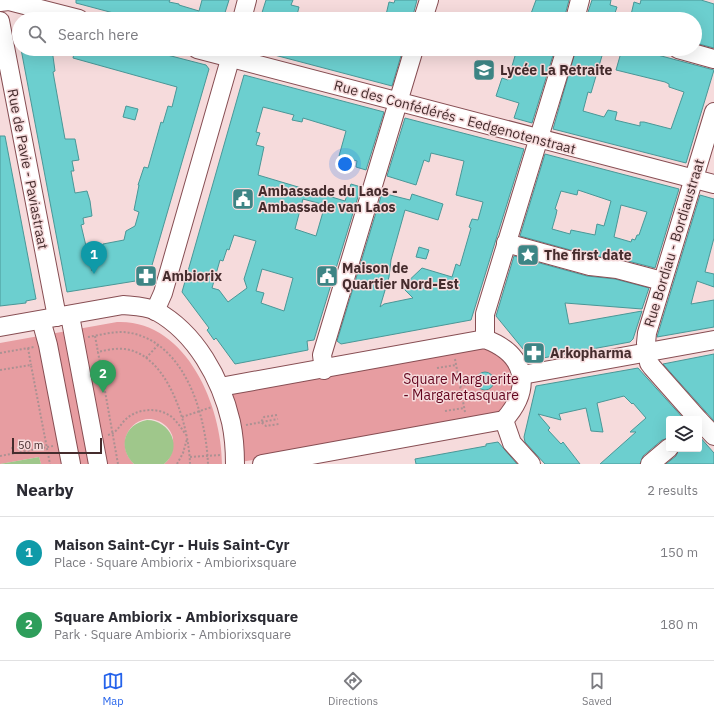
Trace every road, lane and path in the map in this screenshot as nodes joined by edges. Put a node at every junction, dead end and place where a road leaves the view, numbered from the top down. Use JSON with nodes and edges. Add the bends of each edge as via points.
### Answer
{"nodes":[{"id":1,"x":247,"y":0,"type":"edge"},
{"id":2,"x":429,"y":0,"type":"edge"},
{"id":3,"x":580,"y":0,"type":"edge"},
{"id":4,"x":0,"y":2,"type":"edge"},
{"id":5,"x":52,"y":12,"type":"edge"},
{"id":6,"x":244,"y":12,"type":"edge"},
{"id":7,"x":425,"y":12,"type":"edge"},
{"id":8,"x":577,"y":12,"type":"edge"},
{"id":9,"x":0,"y":21,"type":"edge"},
{"id":10,"x":231,"y":56,"type":"edge"},
{"id":11,"x":242,"y":56,"type":"edge"},
{"id":12,"x":412,"y":56,"type":"edge"},
{"id":13,"x":564,"y":56,"type":"edge"},
{"id":14,"x":702,"y":56,"type":"edge"},
{"id":15,"x":714,"y":59,"type":"edge"},
{"id":16,"x":398,"y":102,"type":"junction"},
{"id":17,"x":714,"y":112,"type":"edge"},
{"id":18,"x":539,"y":138,"type":"junction"},
{"id":19,"x":693,"y":179,"type":"junction"},
{"id":20,"x":714,"y":184,"type":"edge"},
{"id":21,"x":506,"y":243,"type":"junction"},
{"id":22,"x":662,"y":281,"type":"junction"},
{"id":23,"x":155,"y":311,"type":"junction"},
{"id":24,"x":57,"y":321,"type":"junction"},
{"id":25,"x":0,"y":327,"type":"edge"},
{"id":26,"x":485,"y":339,"type":"junction"},
{"id":27,"x":714,"y":340,"type":"edge"},
{"id":28,"x":158,"y":345,"type":"junction"},
{"id":29,"x":28,"y":348,"type":"dead end"},
{"id":30,"x":98,"y":352,"type":"junction"},
{"id":31,"x":647,"y":352,"type":"junction"},
{"id":32,"x":455,"y":356,"type":"dead end"},
{"id":33,"x":146,"y":358,"type":"junction"},
{"id":34,"x":31,"y":365,"type":"junction"},
{"id":35,"x":456,"y":365,"type":"junction"},
{"id":36,"x":437,"y":368,"type":"dead end"},
{"id":37,"x":0,"y":370,"type":"edge"},
{"id":38,"x":324,"y":370,"type":"junction"},
{"id":39,"x":522,"y":375,"type":"junction"},
{"id":40,"x":476,"y":383,"type":"dead end"},
{"id":41,"x":460,"y":386,"type":"junction"},
{"id":42,"x":220,"y":387,"type":"junction"},
{"id":43,"x":210,"y":408,"type":"dead end"},
{"id":44,"x":464,"y":408,"type":"junction"},
{"id":45,"x":200,"y":411,"type":"junction"},
{"id":46,"x":445,"y":411,"type":"dead end"},
{"id":47,"x":277,"y":415,"type":"dead end"},
{"id":48,"x":465,"y":416,"type":"dead end"},
{"id":49,"x":695,"y":416,"type":"edge"},
{"id":50,"x":182,"y":417,"type":"junction"},
{"id":51,"x":278,"y":419,"type":"dead end"},
{"id":52,"x":504,"y":420,"type":"junction"},
{"id":53,"x":261,"y":422,"type":"junction"},
{"id":54,"x":279,"y":424,"type":"dead end"},
{"id":55,"x":702,"y":424,"type":"edge"},
{"id":56,"x":243,"y":425,"type":"dead end"},
{"id":57,"x":113,"y":434,"type":"junction"},
{"id":58,"x":714,"y":436,"type":"edge"},
{"id":59,"x":187,"y":437,"type":"junction"},
{"id":60,"x":12,"y":447,"type":"dead end"},
{"id":61,"x":666,"y":451,"type":"edge"},
{"id":62,"x":13,"y":453,"type":"dead end"},
{"id":63,"x":218,"y":455,"type":"dead end"},
{"id":64,"x":208,"y":456,"type":"junction"},
{"id":65,"x":190,"y":457,"type":"junction"},
{"id":66,"x":346,"y":457,"type":"edge"},
{"id":67,"x":50,"y":464,"type":"edge"},
{"id":68,"x":71,"y":464,"type":"edge"},
{"id":69,"x":98,"y":464,"type":"edge"},
{"id":70,"x":118,"y":464,"type":"edge"},
{"id":71,"x":177,"y":464,"type":"edge"},
{"id":72,"x":190,"y":464,"type":"edge"},
{"id":73,"x":208,"y":464,"type":"edge"},
{"id":74,"x":235,"y":464,"type":"edge"},
{"id":75,"x":262,"y":464,"type":"edge"},
{"id":76,"x":531,"y":464,"type":"edge"},
{"id":77,"x":650,"y":464,"type":"edge"}],
"edges":[{"from":1,"to":6,"type":"street"},
{"from":2,"to":7,"type":"street"},
{"from":3,"to":8,"type":"street"},
{"from":4,"to":5,"type":"street","via":[[9,1]]},
{"from":9,"to":24,"type":"street","name":"Rue de Pavie - Paviastraat"},
{"from":10,"to":23,"type":"street","via":[[163,293]]},
{"from":11,"to":16,"type":"street","name":"Rue des Confédérés - Eedgenotenstraat"},
{"from":12,"to":16,"type":"street"},
{"from":13,"to":18,"type":"street"},
{"from":14,"to":15,"type":"street"},
{"from":16,"to":18,"type":"street","name":"Rue des Confédérés - Eedgenotenstraat"},
{"from":16,"to":38,"type":"street","via":[[322,355]]},
{"from":17,"to":19,"type":"street","name":"Rue Bordiau - Bordiaustraat"},
{"from":18,"to":19,"type":"street","name":"Rue des Confédérés - Eedgenotenstraat"},
{"from":18,"to":21,"type":"street"},
{"from":19,"to":20,"type":"street","name":"Rue des Confédérés - Eedgenotenstraat"},
{"from":19,"to":22,"type":"street","name":"Rue Bordiau - Bordiaustraat"},
{"from":21,"to":22,"type":"street","via":[[590,266]]},
{"from":21,"to":26,"type":"street","via":[[485,314]]},
{"from":22,"to":31,"type":"street","name":"Rue Bordiau - Bordiaustraat","via":[[647,333]]},
{"from":23,"to":24,"type":"street","via":[[123,305]]},
{"from":23,"to":42,"type":"street","via":[[187,336],[200,352]]},
{"from":24,"to":25,"type":"street"},
{"from":24,"to":68,"type":"street"},
{"from":24,"to":69,"type":"street"},
{"from":26,"to":38,"type":"street"},
{"from":26,"to":39,"type":"street","via":[[504,348],[517,362]]},
{"from":27,"to":31,"type":"street"},
{"from":28,"to":30,"type":"path","via":[[136,334],[114,332],[94,336]]},
{"from":28,"to":33,"type":"path"},
{"from":28,"to":45,"type":"path","via":[[188,381]]},
{"from":29,"to":34,"type":"path"},
{"from":30,"to":33,"type":"path","via":[[125,349],[135,351]]},
{"from":30,"to":57,"type":"path"},
{"from":31,"to":39,"type":"street"},
{"from":31,"to":49,"type":"street","via":[[652,367]]},
{"from":32,"to":35,"type":"path"},
{"from":33,"to":50,"type":"path","via":[[171,389]]},
{"from":34,"to":37,"type":"path"},
{"from":34,"to":67,"type":"path"},
{"from":35,"to":36,"type":"path"},
{"from":35,"to":41,"type":"path"},
{"from":38,"to":42,"type":"street"},
{"from":39,"to":52,"type":"street","via":[[521,388],[514,407]]},
{"from":40,"to":41,"type":"path"},
{"from":41,"to":44,"type":"path"},
{"from":42,"to":74,"type":"street","via":[[231,422]]},
{"from":43,"to":45,"type":"path"},
{"from":44,"to":46,"type":"path"},
{"from":44,"to":48,"type":"path"},
{"from":45,"to":50,"type":"path"},
{"from":45,"to":64,"type":"path"},
{"from":47,"to":53,"type":"path","via":[[264,417]]},
{"from":50,"to":59,"type":"path"},
{"from":51,"to":53,"type":"path"},
{"from":52,"to":66,"type":"street"},
{"from":52,"to":76,"type":"street","via":[[512,443]]},
{"from":53,"to":54,"type":"path","via":[[266,426]]},
{"from":53,"to":56,"type":"path"},
{"from":55,"to":58,"type":"street"},
{"from":57,"to":59,"type":"path","via":[[131,415],[156,410],[172,417]]},
{"from":57,"to":70,"type":"path"},
{"from":59,"to":65,"type":"path"},
{"from":59,"to":71,"type":"path"},
{"from":60,"to":62,"type":"path"},
{"from":61,"to":77,"type":"street"},
{"from":63,"to":64,"type":"path"},
{"from":64,"to":65,"type":"path"},
{"from":64,"to":73,"type":"path"},
{"from":65,"to":72,"type":"path"},
{"from":66,"to":75,"type":"street"}]}
